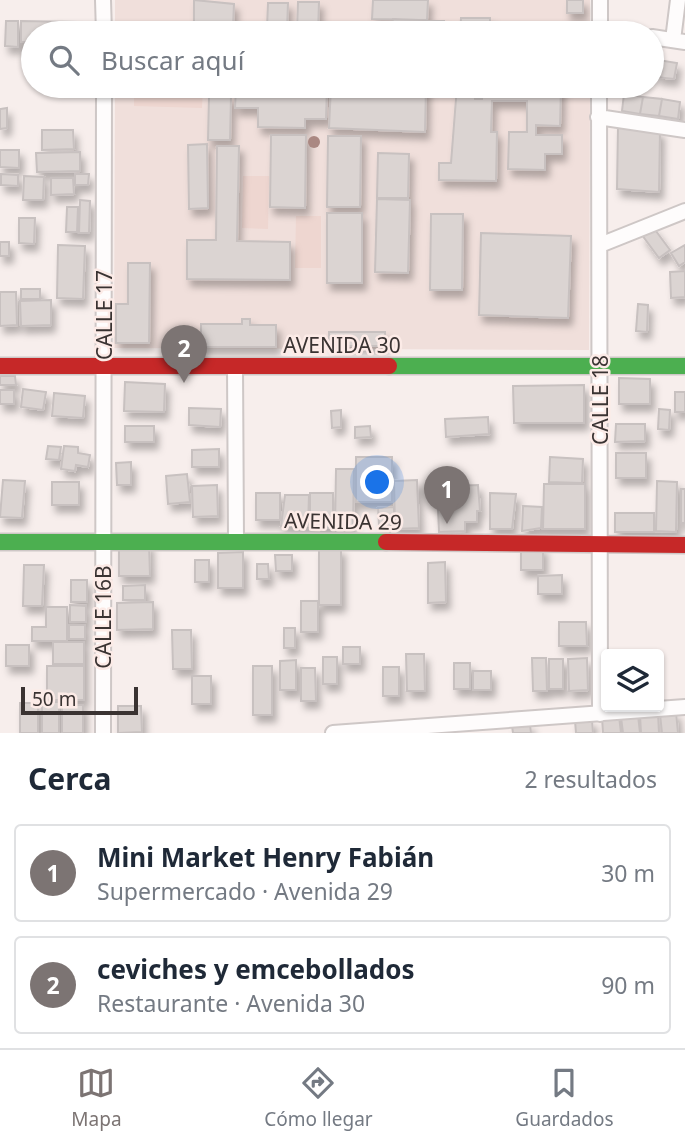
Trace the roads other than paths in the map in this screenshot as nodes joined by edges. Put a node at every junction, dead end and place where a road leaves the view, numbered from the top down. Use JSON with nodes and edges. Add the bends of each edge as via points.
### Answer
{"nodes":[{"id":1,"x":103,"y":0,"type":"edge"},
{"id":2,"x":600,"y":0,"type":"edge"},
{"id":3,"x":678,"y":0,"type":"edge"},
{"id":4,"x":104,"y":21,"type":"edge"},
{"id":5,"x":600,"y":21,"type":"edge"},
{"id":6,"x":679,"y":41,"type":"edge"},
{"id":7,"x":104,"y":98,"type":"edge"},
{"id":8,"x":598,"y":98,"type":"edge"},
{"id":9,"x":598,"y":117,"type":"junction"},
{"id":10,"x":685,"y":131,"type":"edge"},
{"id":11,"x":685,"y":211,"type":"edge"},
{"id":12,"x":600,"y":245,"type":"junction"},
{"id":13,"x":104,"y":364,"type":"junction"},
{"id":14,"x":601,"y":365,"type":"junction"},
{"id":15,"x":0,"y":366,"type":"edge"},
{"id":16,"x":685,"y":366,"type":"edge"},
{"id":17,"x":235,"y":367,"type":"junction"},
{"id":18,"x":236,"y":540,"type":"junction"},
{"id":19,"x":0,"y":542,"type":"edge"},
{"id":20,"x":103,"y":544,"type":"junction"},
{"id":21,"x":685,"y":545,"type":"edge"},
{"id":22,"x":599,"y":546,"type":"junction"},
{"id":23,"x":685,"y":707,"type":"edge"},
{"id":24,"x":600,"y":714,"type":"junction"},
{"id":25,"x":386,"y":731,"type":"edge"},
{"id":26,"x":103,"y":733,"type":"edge"},
{"id":27,"x":333,"y":733,"type":"edge"}],
"edges":[{"from":1,"to":4,"type":"street"},
{"from":2,"to":5,"type":"street"},
{"from":3,"to":6,"type":"street"},
{"from":7,"to":13,"type":"street","name":"CALLE 17"},
{"from":8,"to":9,"type":"street","name":"CALLE 18"},
{"from":9,"to":10,"type":"street"},
{"from":9,"to":12,"type":"street","name":"CALLE 18"},
{"from":11,"to":12,"type":"street"},
{"from":12,"to":14,"type":"street","name":"CALLE 18"},
{"from":13,"to":15,"type":"street","name":"AVENIDA 30"},
{"from":13,"to":17,"type":"street","name":"AVENIDA 30"},
{"from":13,"to":20,"type":"street","name":"CALLE 17"},
{"from":14,"to":16,"type":"street","name":"AVENIDA 30"},
{"from":14,"to":17,"type":"street","name":"AVENIDA 30"},
{"from":14,"to":22,"type":"street","name":"CALLE 18"},
{"from":17,"to":18,"type":"street"},
{"from":18,"to":20,"type":"street","name":"AVENIDA 29"},
{"from":18,"to":22,"type":"street","name":"AVENIDA 29"},
{"from":19,"to":20,"type":"street","name":"AVENIDA 29"},
{"from":20,"to":26,"type":"street","name":"CALLE 16B"},
{"from":21,"to":22,"type":"street","name":"AVENIDA 29"},
{"from":22,"to":24,"type":"street","name":"CALLE 18"},
{"from":23,"to":24,"type":"street"},
{"from":24,"to":25,"type":"street"},
{"from":25,"to":27,"type":"street"}]}
